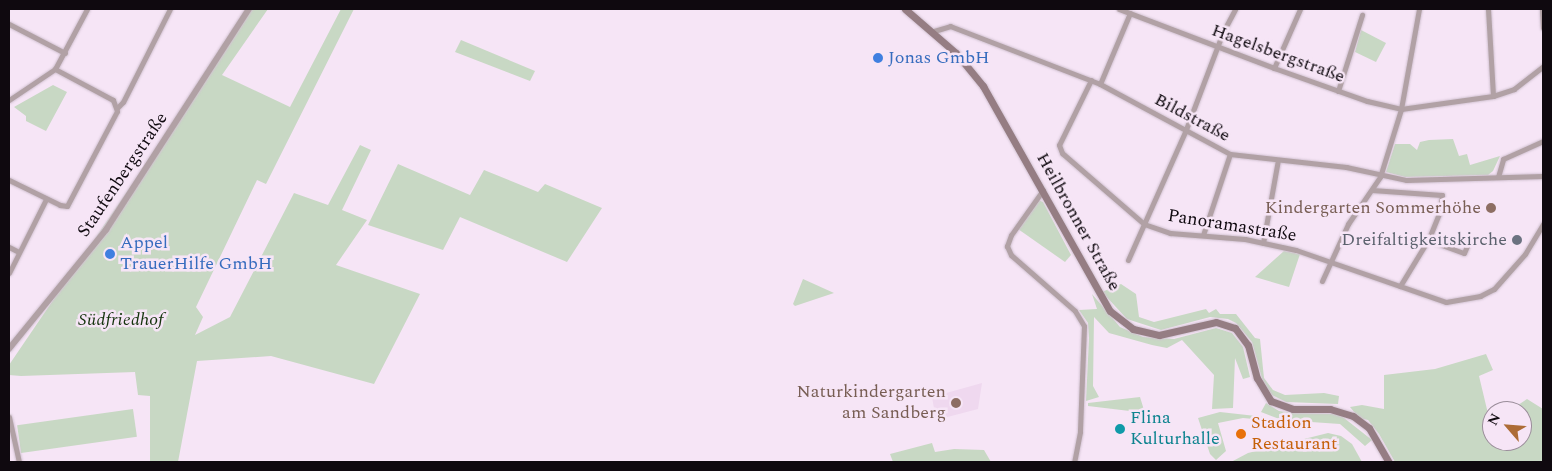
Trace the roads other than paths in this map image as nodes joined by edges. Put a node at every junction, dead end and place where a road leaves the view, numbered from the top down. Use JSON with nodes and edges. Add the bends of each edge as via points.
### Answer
{"nodes":[{"id":1,"x":87,"y":9,"type":"edge"},
{"id":2,"x":170,"y":9,"type":"edge"},
{"id":3,"x":249,"y":9,"type":"edge"},
{"id":4,"x":905,"y":9,"type":"edge"},
{"id":5,"x":1119,"y":9,"type":"edge"},
{"id":6,"x":1235,"y":9,"type":"edge"},
{"id":7,"x":1300,"y":9,"type":"edge"},
{"id":8,"x":1419,"y":9,"type":"edge"},
{"id":9,"x":1488,"y":9,"type":"edge"},
{"id":10,"x":1542,"y":9,"type":"edge"},
{"id":11,"x":1130,"y":13,"type":"junction"},
{"id":12,"x":1362,"y":15,"type":"dead end"},
{"id":13,"x":9,"y":24,"type":"edge"},
{"id":14,"x":1543,"y":28,"type":"edge"},
{"id":15,"x":934,"y":31,"type":"junction"},
{"id":16,"x":1216,"y":47,"type":"junction"},
{"id":17,"x":65,"y":53,"type":"junction"},
{"id":18,"x":1543,"y":66,"type":"edge"},
{"id":19,"x":1274,"y":68,"type":"junction"},
{"id":20,"x":55,"y":70,"type":"junction"},
{"id":21,"x":1091,"y":80,"type":"junction"},
{"id":22,"x":1100,"y":84,"type":"junction"},
{"id":23,"x":1338,"y":91,"type":"junction"},
{"id":24,"x":1493,"y":96,"type":"junction"},
{"id":25,"x":9,"y":100,"type":"edge"},
{"id":26,"x":117,"y":108,"type":"junction"},
{"id":27,"x":1401,"y":109,"type":"junction"},
{"id":28,"x":1185,"y":132,"type":"junction"},
{"id":29,"x":1543,"y":141,"type":"edge"},
{"id":30,"x":1230,"y":154,"type":"junction"},
{"id":31,"x":1278,"y":160,"type":"junction"},
{"id":32,"x":1543,"y":176,"type":"edge"},
{"id":33,"x":1380,"y":177,"type":"junction"},
{"id":34,"x":1498,"y":177,"type":"junction"},
{"id":35,"x":9,"y":180,"type":"edge"},
{"id":36,"x":1043,"y":189,"type":"junction"},
{"id":37,"x":1372,"y":190,"type":"junction"},
{"id":38,"x":46,"y":199,"type":"junction"},
{"id":39,"x":1144,"y":224,"type":"junction"},
{"id":40,"x":1543,"y":224,"type":"edge"},
{"id":41,"x":1203,"y":235,"type":"junction"},
{"id":42,"x":1470,"y":239,"type":"dead end"},
{"id":43,"x":1428,"y":240,"type":"junction"},
{"id":44,"x":1263,"y":243,"type":"junction"},
{"id":45,"x":9,"y":246,"type":"edge"},
{"id":46,"x":19,"y":252,"type":"junction"},
{"id":47,"x":1128,"y":260,"type":"dead end"},
{"id":48,"x":1330,"y":260,"type":"junction"},
{"id":49,"x":9,"y":273,"type":"edge"},
{"id":50,"x":1322,"y":281,"type":"dead end"},
{"id":51,"x":1400,"y":286,"type":"junction"},
{"id":52,"x":9,"y":349,"type":"edge"},
{"id":53,"x":9,"y":417,"type":"edge"},
{"id":54,"x":19,"y":462,"type":"edge"},
{"id":55,"x":1074,"y":462,"type":"edge"},
{"id":56,"x":1390,"y":462,"type":"edge"}],
"edges":[{"from":1,"to":17,"type":"street"},
{"from":2,"to":26,"type":"street"},
{"from":3,"to":52,"type":"street","name":"Staufenbergstraße","via":[[106,230]]},
{"from":4,"to":15,"type":"main road","name":"Heilbronner Straße"},
{"from":5,"to":11,"type":"street","name":"Hagelsbergstraße"},
{"from":6,"to":16,"type":"street"},
{"from":7,"to":19,"type":"street"},
{"from":8,"to":27,"type":"street"},
{"from":9,"to":24,"type":"street"},
{"from":10,"to":14,"type":"street"},
{"from":11,"to":16,"type":"street","name":"Hagelsbergstraße"},
{"from":11,"to":22,"type":"street"},
{"from":12,"to":23,"type":"street"},
{"from":13,"to":17,"type":"street"},
{"from":15,"to":21,"type":"street","name":"Bildstraße","via":[[945,26],[956,28]]},
{"from":15,"to":36,"type":"main road","name":"Heilbronner Straße","via":[[983,86]]},
{"from":16,"to":19,"type":"street","name":"Hagelsbergstraße"},
{"from":16,"to":28,"type":"street"},
{"from":17,"to":20,"type":"street"},
{"from":18,"to":24,"type":"street","via":[[1514,88]]},
{"from":19,"to":23,"type":"street","name":"Hagelsbergstraße"},
{"from":20,"to":25,"type":"street"},
{"from":20,"to":26,"type":"street","via":[[113,100]]},
{"from":21,"to":22,"type":"street","name":"Bildstraße"},
{"from":21,"to":39,"type":"street","via":[[1060,145],[1062,153]]},
{"from":22,"to":28,"type":"street","name":"Bildstraße"},
{"from":23,"to":27,"type":"street","name":"Hagelsbergstraße"},
{"from":24,"to":27,"type":"street"},
{"from":26,"to":38,"type":"street","via":[[69,204],[63,206]]},
{"from":27,"to":33,"type":"street"},
{"from":28,"to":30,"type":"street","name":"Bildstraße"},
{"from":28,"to":39,"type":"street"},
{"from":29,"to":34,"type":"street","via":[[1503,159]]},
{"from":30,"to":31,"type":"street","name":"Bildstraße"},
{"from":30,"to":41,"type":"street"},
{"from":31,"to":33,"type":"street","name":"Bildstraße","via":[[1346,167]]},
{"from":31,"to":44,"type":"street"},
{"from":32,"to":34,"type":"street","name":"Bildstraße"},
{"from":33,"to":34,"type":"street","name":"Bildstraße","via":[[1406,180]]},
{"from":33,"to":37,"type":"street"},
{"from":35,"to":38,"type":"street"},
{"from":36,"to":55,"type":"street","via":[[1007,246],[1011,255],[1074,311],[1084,326],[1078,446]]},
{"from":36,"to":56,"type":"main road","name":"Heilbronner Straße","via":[[1099,296],[1122,321],[1133,329],[1159,335],[1216,322],[1234,328],[1248,345],[1257,378],[1271,401],[1293,409],[1330,408],[1346,412],[1369,428]]},
{"from":37,"to":43,"type":"street","via":[[1442,195],[1440,211]]},
{"from":37,"to":48,"type":"street"},
{"from":38,"to":46,"type":"street"},
{"from":39,"to":41,"type":"street","name":"Panoramastraße","via":[[1170,233]]},
{"from":39,"to":47,"type":"street"},
{"from":40,"to":51,"type":"street","name":"Panoramastraße","via":[[1525,254],[1504,278],[1480,296],[1446,302]]},
{"from":41,"to":44,"type":"street","name":"Panoramastraße"},
{"from":42,"to":43,"type":"street","via":[[1464,253]]},
{"from":43,"to":51,"type":"street"},
{"from":44,"to":48,"type":"street","name":"Panoramastraße"},
{"from":45,"to":46,"type":"street"},
{"from":46,"to":49,"type":"street"},
{"from":48,"to":50,"type":"street"},
{"from":48,"to":51,"type":"street","name":"Panoramastraße"},
{"from":53,"to":54,"type":"street"}]}
